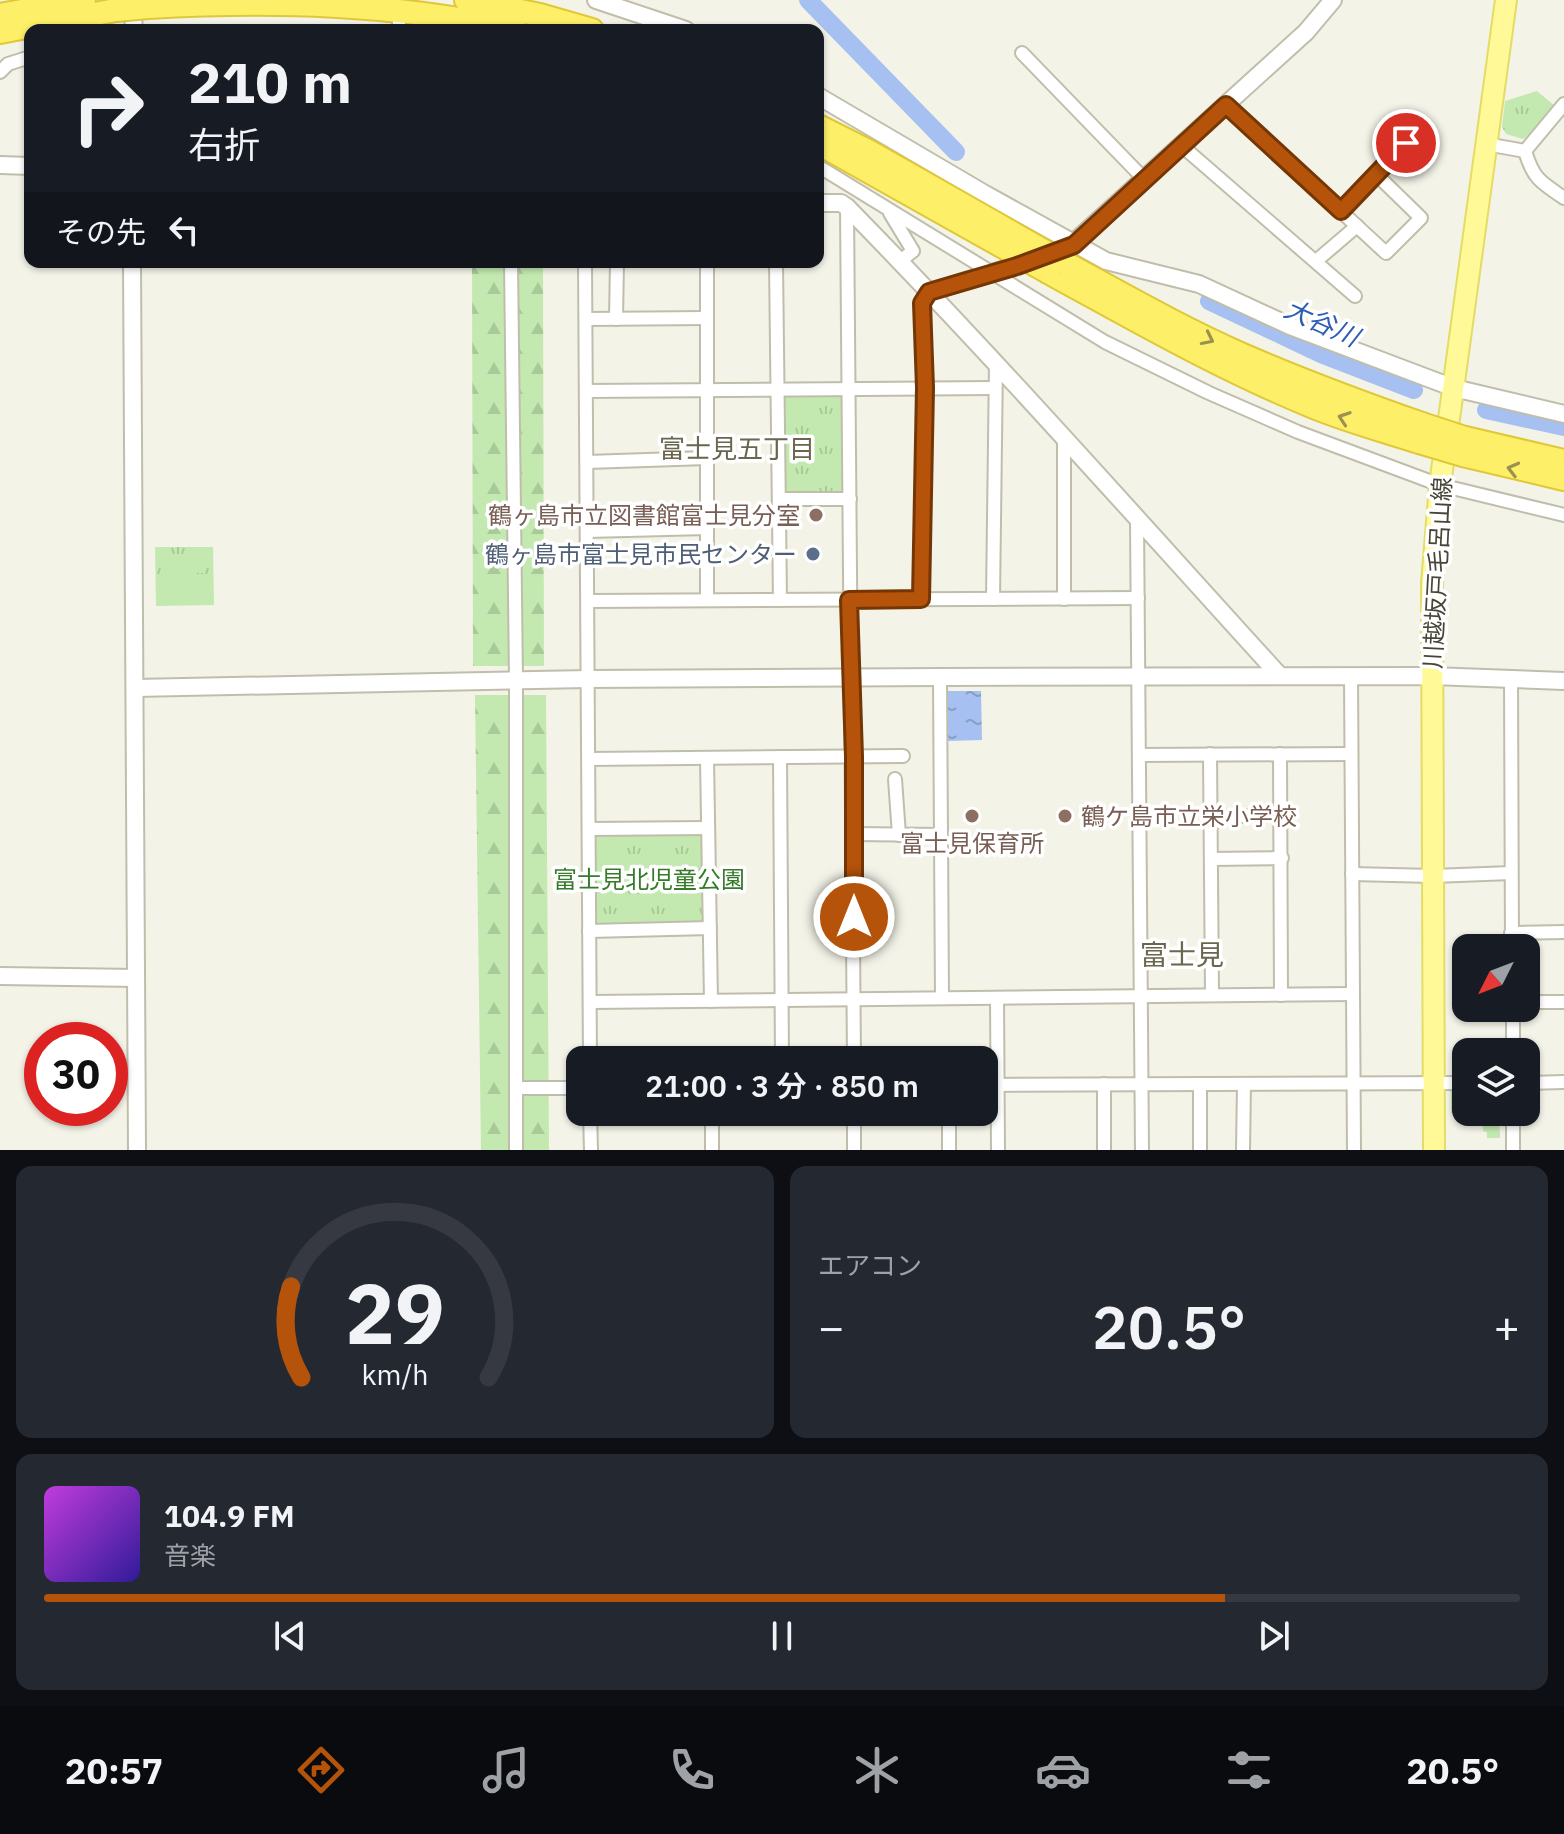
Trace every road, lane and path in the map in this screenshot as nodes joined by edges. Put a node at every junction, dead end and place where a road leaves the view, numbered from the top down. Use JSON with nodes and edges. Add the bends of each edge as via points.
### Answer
{"nodes":[{"id":1,"x":84,"y":0,"type":"edge"},
{"id":2,"x":466,"y":0,"type":"edge"},
{"id":3,"x":596,"y":0,"type":"edge"},
{"id":4,"x":1333,"y":0,"type":"edge"},
{"id":5,"x":1506,"y":0,"type":"edge"},
{"id":6,"x":132,"y":6,"type":"edge"},
{"id":7,"x":0,"y":15,"type":"edge"},
{"id":8,"x":41,"y":24,"type":"edge"},
{"id":9,"x":486,"y":24,"type":"edge"},
{"id":10,"x":571,"y":24,"type":"edge"},
{"id":11,"x":668,"y":24,"type":"edge"},
{"id":12,"x":24,"y":27,"type":"edge"},
{"id":13,"x":0,"y":32,"type":"edge"},
{"id":14,"x":1022,"y":53,"type":"dead end"},
{"id":15,"x":24,"y":59,"type":"edge"},
{"id":16,"x":0,"y":72,"type":"edge"},
{"id":17,"x":824,"y":100,"type":"edge"},
{"id":18,"x":1564,"y":104,"type":"edge"},
{"id":19,"x":1226,"y":105,"type":"junction"},
{"id":20,"x":824,"y":129,"type":"edge"},
{"id":21,"x":1406,"y":143,"type":"dead end"},
{"id":22,"x":1486,"y":144,"type":"junction"},
{"id":23,"x":824,"y":146,"type":"edge"},
{"id":24,"x":1182,"y":146,"type":"junction"},
{"id":25,"x":1525,"y":151,"type":"junction"},
{"id":26,"x":0,"y":165,"type":"edge"},
{"id":27,"x":24,"y":166,"type":"edge"},
{"id":28,"x":824,"y":170,"type":"edge"},
{"id":29,"x":1377,"y":175,"type":"junction"},
{"id":30,"x":1145,"y":180,"type":"junction"},
{"id":31,"x":1564,"y":198,"type":"edge"},
{"id":32,"x":824,"y":203,"type":"edge"},
{"id":33,"x":847,"y":207,"type":"junction"},
{"id":34,"x":888,"y":210,"type":"junction"},
{"id":35,"x":1341,"y":211,"type":"junction"},
{"id":36,"x":1357,"y":226,"type":"junction"},
{"id":37,"x":1062,"y":260,"type":"junction"},
{"id":38,"x":900,"y":261,"type":"junction"},
{"id":39,"x":1316,"y":261,"type":"junction"},
{"id":40,"x":132,"y":268,"type":"edge"},
{"id":41,"x":511,"y":268,"type":"edge"},
{"id":42,"x":585,"y":268,"type":"edge"},
{"id":43,"x":617,"y":268,"type":"edge"},
{"id":44,"x":707,"y":268,"type":"edge"},
{"id":45,"x":776,"y":268,"type":"edge"},
{"id":46,"x":993,"y":274,"type":"junction"},
{"id":47,"x":929,"y":292,"type":"junction"},
{"id":48,"x":1355,"y":296,"type":"dead end"},
{"id":49,"x":707,"y":318,"type":"junction"},
{"id":50,"x":586,"y":319,"type":"junction"},
{"id":51,"x":616,"y":319,"type":"junction"},
{"id":52,"x":996,"y":362,"type":"junction"},
{"id":53,"x":849,"y":388,"type":"junction"},
{"id":54,"x":925,"y":388,"type":"junction"},
{"id":55,"x":994,"y":388,"type":"junction"},
{"id":56,"x":1454,"y":388,"type":"junction"},
{"id":57,"x":707,"y":389,"type":"junction"},
{"id":58,"x":777,"y":389,"type":"junction"},
{"id":59,"x":586,"y":391,"type":"junction"},
{"id":60,"x":1564,"y":414,"type":"edge"},
{"id":61,"x":1064,"y":437,"type":"junction"},
{"id":62,"x":1464,"y":446,"type":"junction"},
{"id":63,"x":707,"y":458,"type":"junction"},
{"id":64,"x":1564,"y":461,"type":"edge"},
{"id":65,"x":587,"y":462,"type":"junction"},
{"id":66,"x":1564,"y":479,"type":"edge"},
{"id":67,"x":1440,"y":485,"type":"junction"},
{"id":68,"x":779,"y":499,"type":"junction"},
{"id":69,"x":850,"y":499,"type":"junction"},
{"id":70,"x":1564,"y":515,"type":"edge"},
{"id":71,"x":1137,"y":521,"type":"junction"},
{"id":72,"x":707,"y":528,"type":"junction"},
{"id":73,"x":587,"y":531,"type":"junction"},
{"id":74,"x":1138,"y":598,"type":"junction"},
{"id":75,"x":921,"y":599,"type":"junction"},
{"id":76,"x":993,"y":599,"type":"junction"},
{"id":77,"x":1064,"y":599,"type":"junction"},
{"id":78,"x":707,"y":600,"type":"junction"},
{"id":79,"x":780,"y":600,"type":"junction"},
{"id":80,"x":849,"y":600,"type":"junction"},
{"id":81,"x":588,"y":601,"type":"junction"},
{"id":82,"x":1138,"y":676,"type":"junction"},
{"id":83,"x":1280,"y":676,"type":"junction"},
{"id":84,"x":1432,"y":676,"type":"junction"},
{"id":85,"x":940,"y":677,"type":"junction"},
{"id":86,"x":1351,"y":677,"type":"junction"},
{"id":87,"x":1511,"y":678,"type":"junction"},
{"id":88,"x":588,"y":679,"type":"junction"},
{"id":89,"x":851,"y":679,"type":"junction"},
{"id":90,"x":516,"y":680,"type":"junction"},
{"id":91,"x":1564,"y":681,"type":"edge"},
{"id":92,"x":135,"y":688,"type":"junction"},
{"id":93,"x":1210,"y":754,"type":"junction"},
{"id":94,"x":1280,"y":754,"type":"junction"},
{"id":95,"x":1351,"y":754,"type":"junction"},
{"id":96,"x":1139,"y":755,"type":"junction"},
{"id":97,"x":903,"y":756,"type":"dead end"},
{"id":98,"x":780,"y":757,"type":"junction"},
{"id":99,"x":854,"y":757,"type":"junction"},
{"id":100,"x":707,"y":758,"type":"junction"},
{"id":101,"x":589,"y":759,"type":"junction"},
{"id":102,"x":895,"y":779,"type":"dead end"},
{"id":103,"x":1281,"y":815,"type":"junction"},
{"id":104,"x":1210,"y":817,"type":"junction"},
{"id":105,"x":708,"y":828,"type":"junction"},
{"id":106,"x":589,"y":829,"type":"junction"},
{"id":107,"x":854,"y":834,"type":"junction"},
{"id":108,"x":899,"y":835,"type":"junction"},
{"id":109,"x":941,"y":835,"type":"junction"},
{"id":110,"x":1282,"y":858,"type":"junction"},
{"id":111,"x":1211,"y":859,"type":"junction"},
{"id":112,"x":1511,"y":873,"type":"junction"},
{"id":113,"x":1352,"y":874,"type":"junction"},
{"id":114,"x":1433,"y":876,"type":"junction"},
{"id":115,"x":710,"y":928,"type":"junction"},
{"id":116,"x":589,"y":931,"type":"junction"},
{"id":117,"x":1564,"y":932,"type":"edge"},
{"id":118,"x":1511,"y":933,"type":"joint"},
{"id":119,"x":0,"y":976,"type":"edge"},
{"id":120,"x":136,"y":978,"type":"junction"},
{"id":121,"x":1353,"y":994,"type":"junction"},
{"id":122,"x":1212,"y":995,"type":"junction"},
{"id":123,"x":1281,"y":995,"type":"junction"},
{"id":124,"x":1141,"y":996,"type":"junction"},
{"id":125,"x":942,"y":998,"type":"junction"},
{"id":126,"x":997,"y":998,"type":"junction"},
{"id":127,"x":854,"y":999,"type":"junction"},
{"id":128,"x":782,"y":1000,"type":"junction"},
{"id":129,"x":711,"y":1001,"type":"junction"},
{"id":130,"x":590,"y":1002,"type":"junction"},
{"id":131,"x":1540,"y":1002,"type":"edge"},
{"id":132,"x":1564,"y":1002,"type":"edge"},
{"id":133,"x":590,"y":1046,"type":"edge"},
{"id":134,"x":782,"y":1046,"type":"edge"},
{"id":135,"x":854,"y":1046,"type":"edge"},
{"id":136,"x":993,"y":1046,"type":"edge"},
{"id":137,"x":1564,"y":1082,"type":"edge"},
{"id":138,"x":1353,"y":1083,"type":"junction"},
{"id":139,"x":1433,"y":1083,"type":"junction"},
{"id":140,"x":1452,"y":1083,"type":"edge"},
{"id":141,"x":1540,"y":1083,"type":"edge"},
{"id":142,"x":1104,"y":1084,"type":"junction"},
{"id":143,"x":1142,"y":1084,"type":"junction"},
{"id":144,"x":1200,"y":1084,"type":"junction"},
{"id":145,"x":1244,"y":1084,"type":"junction"},
{"id":146,"x":998,"y":1085,"type":"edge"},
{"id":147,"x":516,"y":1088,"type":"junction"},
{"id":148,"x":566,"y":1088,"type":"edge"},
{"id":149,"x":590,"y":1126,"type":"edge"},
{"id":150,"x":712,"y":1126,"type":"edge"},
{"id":151,"x":854,"y":1126,"type":"edge"},
{"id":152,"x":949,"y":1126,"type":"edge"},
{"id":153,"x":995,"y":1126,"type":"edge"},
{"id":154,"x":1513,"y":1126,"type":"edge"},
{"id":155,"x":137,"y":1150,"type":"edge"},
{"id":156,"x":516,"y":1150,"type":"edge"},
{"id":157,"x":591,"y":1150,"type":"edge"},
{"id":158,"x":712,"y":1150,"type":"edge"},
{"id":159,"x":854,"y":1150,"type":"edge"},
{"id":160,"x":949,"y":1150,"type":"edge"},
{"id":161,"x":998,"y":1150,"type":"edge"},
{"id":162,"x":1104,"y":1150,"type":"edge"},
{"id":163,"x":1142,"y":1150,"type":"edge"},
{"id":164,"x":1200,"y":1150,"type":"edge"},
{"id":165,"x":1243,"y":1150,"type":"edge"},
{"id":166,"x":1354,"y":1150,"type":"edge"},
{"id":167,"x":1434,"y":1150,"type":"edge"},
{"id":168,"x":1513,"y":1150,"type":"edge"}],
"edges":[{"from":1,"to":7,"type":"highway"},
{"from":2,"to":10,"type":"highway"},
{"from":3,"to":11,"type":"street"},
{"from":4,"to":19,"type":"street"},
{"from":5,"to":22,"type":"main road","name":"川越坂戸毛呂山線"},
{"from":6,"to":8,"type":"highway"},
{"from":6,"to":9,"type":"highway","via":[[346,5]]},
{"from":12,"to":13,"type":"highway"},
{"from":14,"to":30,"type":"street"},
{"from":15,"to":16,"type":"street"},
{"from":17,"to":37,"type":"street"},
{"from":18,"to":25,"type":"street"},
{"from":19,"to":24,"type":"street"},
{"from":19,"to":35,"type":"street"},
{"from":20,"to":37,"type":"highway","bridge":true},
{"from":21,"to":29,"type":"street"},
{"from":22,"to":25,"type":"street"},
{"from":22,"to":56,"type":"main road","name":"川越坂戸毛呂山線"},
{"from":23,"to":37,"type":"highway","bridge":true},
{"from":24,"to":30,"type":"street"},
{"from":24,"to":39,"type":"street"},
{"from":25,"to":31,"type":"street","via":[[1532,173]]},
{"from":26,"to":27,"type":"street"},
{"from":28,"to":34,"type":"street"},
{"from":29,"to":35,"type":"street"},
{"from":29,"to":36,"type":"street","via":[[1421,218],[1386,253]]},
{"from":30,"to":37,"type":"street"},
{"from":32,"to":33,"type":"street"},
{"from":33,"to":38,"type":"street"},
{"from":33,"to":53,"type":"street"},
{"from":34,"to":38,"type":"street","via":[[913,251]]},
{"from":34,"to":46,"type":"street"},
{"from":35,"to":36,"type":"street"},
{"from":36,"to":39,"type":"street"},
{"from":37,"to":46,"type":"street"},
{"from":37,"to":56,"type":"street","via":[[1106,261],[1199,284],[1290,326]]},
{"from":37,"to":62,"type":"highway","bridge":true,"via":[[1210,360],[1262,385],[1312,407]]},
{"from":38,"to":47,"type":"street"},
{"from":39,"to":48,"type":"street"},
{"from":40,"to":92,"type":"street"},
{"from":41,"to":90,"type":"street"},
{"from":42,"to":50,"type":"street"},
{"from":43,"to":51,"type":"street"},
{"from":44,"to":49,"type":"street"},
{"from":45,"to":58,"type":"street"},
{"from":46,"to":47,"type":"street"},
{"from":46,"to":67,"type":"street","via":[[1105,342],[1209,393]]},
{"from":47,"to":52,"type":"street"},
{"from":47,"to":54,"type":"street","via":[[922,303]]},
{"from":49,"to":51,"type":"street"},
{"from":49,"to":57,"type":"street"},
{"from":50,"to":51,"type":"street"},
{"from":50,"to":59,"type":"street"},
{"from":52,"to":55,"type":"street"},
{"from":52,"to":61,"type":"street"},
{"from":53,"to":54,"type":"street"},
{"from":53,"to":58,"type":"street"},
{"from":53,"to":69,"type":"street"},
{"from":54,"to":55,"type":"street"},
{"from":54,"to":75,"type":"street"},
{"from":55,"to":76,"type":"street"},
{"from":56,"to":60,"type":"street"},
{"from":56,"to":67,"type":"main road","name":"川越坂戸毛呂山線"},
{"from":57,"to":58,"type":"street"},
{"from":57,"to":59,"type":"street"},
{"from":57,"to":63,"type":"street"},
{"from":58,"to":68,"type":"street"},
{"from":59,"to":65,"type":"street"},
{"from":61,"to":71,"type":"street"},
{"from":61,"to":77,"type":"street"},
{"from":62,"to":64,"type":"highway"},
{"from":66,"to":62,"type":"highway","one_way":true},
{"from":63,"to":65,"type":"street"},
{"from":63,"to":72,"type":"street"},
{"from":65,"to":73,"type":"street"},
{"from":67,"to":70,"type":"street"},
{"from":67,"to":84,"type":"main road","name":"川越坂戸毛呂山線"},
{"from":68,"to":69,"type":"street"},
{"from":68,"to":79,"type":"street"},
{"from":69,"to":80,"type":"street"},
{"from":71,"to":74,"type":"street"},
{"from":71,"to":83,"type":"street"},
{"from":72,"to":73,"type":"street"},
{"from":72,"to":78,"type":"street"},
{"from":73,"to":81,"type":"street"},
{"from":74,"to":77,"type":"street"},
{"from":74,"to":82,"type":"street"},
{"from":75,"to":76,"type":"street"},
{"from":75,"to":80,"type":"street"},
{"from":76,"to":77,"type":"street"},
{"from":78,"to":79,"type":"street"},
{"from":78,"to":81,"type":"street"},
{"from":79,"to":80,"type":"street"},
{"from":80,"to":89,"type":"street"},
{"from":81,"to":88,"type":"street"},
{"from":82,"to":83,"type":"street"},
{"from":82,"to":85,"type":"street"},
{"from":82,"to":96,"type":"street"},
{"from":83,"to":86,"type":"street"},
{"from":84,"to":86,"type":"street"},
{"from":84,"to":87,"type":"street"},
{"from":84,"to":114,"type":"main road","name":"川越坂戸毛呂山線"},
{"from":85,"to":89,"type":"street"},
{"from":85,"to":109,"type":"street"},
{"from":86,"to":95,"type":"street"},
{"from":87,"to":91,"type":"street"},
{"from":87,"to":112,"type":"street"},
{"from":88,"to":89,"type":"street"},
{"from":88,"to":90,"type":"street"},
{"from":88,"to":101,"type":"street"},
{"from":89,"to":99,"type":"street"},
{"from":90,"to":92,"type":"street"},
{"from":90,"to":147,"type":"street"},
{"from":92,"to":120,"type":"street"},
{"from":93,"to":94,"type":"street"},
{"from":93,"to":96,"type":"street"},
{"from":93,"to":104,"type":"street"},
{"from":94,"to":95,"type":"street"},
{"from":94,"to":103,"type":"street"},
{"from":95,"to":113,"type":"street"},
{"from":96,"to":124,"type":"street"},
{"from":97,"to":99,"type":"street"},
{"from":98,"to":99,"type":"street"},
{"from":98,"to":100,"type":"street"},
{"from":98,"to":128,"type":"street"},
{"from":99,"to":107,"type":"street"},
{"from":100,"to":101,"type":"street"},
{"from":100,"to":105,"type":"street"},
{"from":101,"to":106,"type":"street"},
{"from":102,"to":108,"type":"street"},
{"from":103,"to":104,"type":"street"},
{"from":103,"to":110,"type":"street"},
{"from":104,"to":111,"type":"street"},
{"from":105,"to":106,"type":"street"},
{"from":105,"to":115,"type":"street"},
{"from":106,"to":116,"type":"street"},
{"from":107,"to":108,"type":"street"},
{"from":107,"to":127,"type":"street"},
{"from":108,"to":109,"type":"street"},
{"from":109,"to":125,"type":"street"},
{"from":110,"to":111,"type":"street"},
{"from":110,"to":123,"type":"street"},
{"from":111,"to":122,"type":"street"},
{"from":112,"to":114,"type":"street"},
{"from":112,"to":118,"type":"street"},
{"from":113,"to":114,"type":"street"},
{"from":113,"to":121,"type":"street"},
{"from":114,"to":139,"type":"main road","name":"川越坂戸毛呂山線"},
{"from":115,"to":116,"type":"street"},
{"from":115,"to":129,"type":"street"},
{"from":116,"to":130,"type":"street"},
{"from":117,"to":118,"type":"street"},
{"from":119,"to":120,"type":"street"},
{"from":120,"to":155,"type":"street"},
{"from":121,"to":123,"type":"street"},
{"from":121,"to":138,"type":"street"},
{"from":122,"to":123,"type":"street"},
{"from":122,"to":124,"type":"street"},
{"from":124,"to":126,"type":"street"},
{"from":124,"to":143,"type":"street"},
{"from":125,"to":126,"type":"street"},
{"from":125,"to":127,"type":"street"},
{"from":126,"to":136,"type":"street"},
{"from":127,"to":128,"type":"street"},
{"from":127,"to":135,"type":"street"},
{"from":128,"to":129,"type":"street"},
{"from":128,"to":134,"type":"street"},
{"from":129,"to":130,"type":"street"},
{"from":130,"to":133,"type":"street"},
{"from":131,"to":132,"type":"street"},
{"from":137,"to":141,"type":"street"},
{"from":138,"to":139,"type":"street"},
{"from":138,"to":145,"type":"street"},
{"from":138,"to":166,"type":"street"},
{"from":139,"to":140,"type":"street"},
{"from":139,"to":167,"type":"main road","name":"川越坂戸毛呂山線"},
{"from":142,"to":143,"type":"street"},
{"from":142,"to":146,"type":"street"},
{"from":142,"to":162,"type":"street"},
{"from":143,"to":144,"type":"street"},
{"from":143,"to":163,"type":"street"},
{"from":144,"to":145,"type":"street"},
{"from":144,"to":164,"type":"street"},
{"from":145,"to":165,"type":"street"},
{"from":147,"to":148,"type":"street"},
{"from":147,"to":156,"type":"street"},
{"from":149,"to":157,"type":"street"},
{"from":150,"to":158,"type":"street"},
{"from":151,"to":159,"type":"street"},
{"from":152,"to":160,"type":"street"},
{"from":153,"to":161,"type":"street"},
{"from":154,"to":168,"type":"street"}]}
